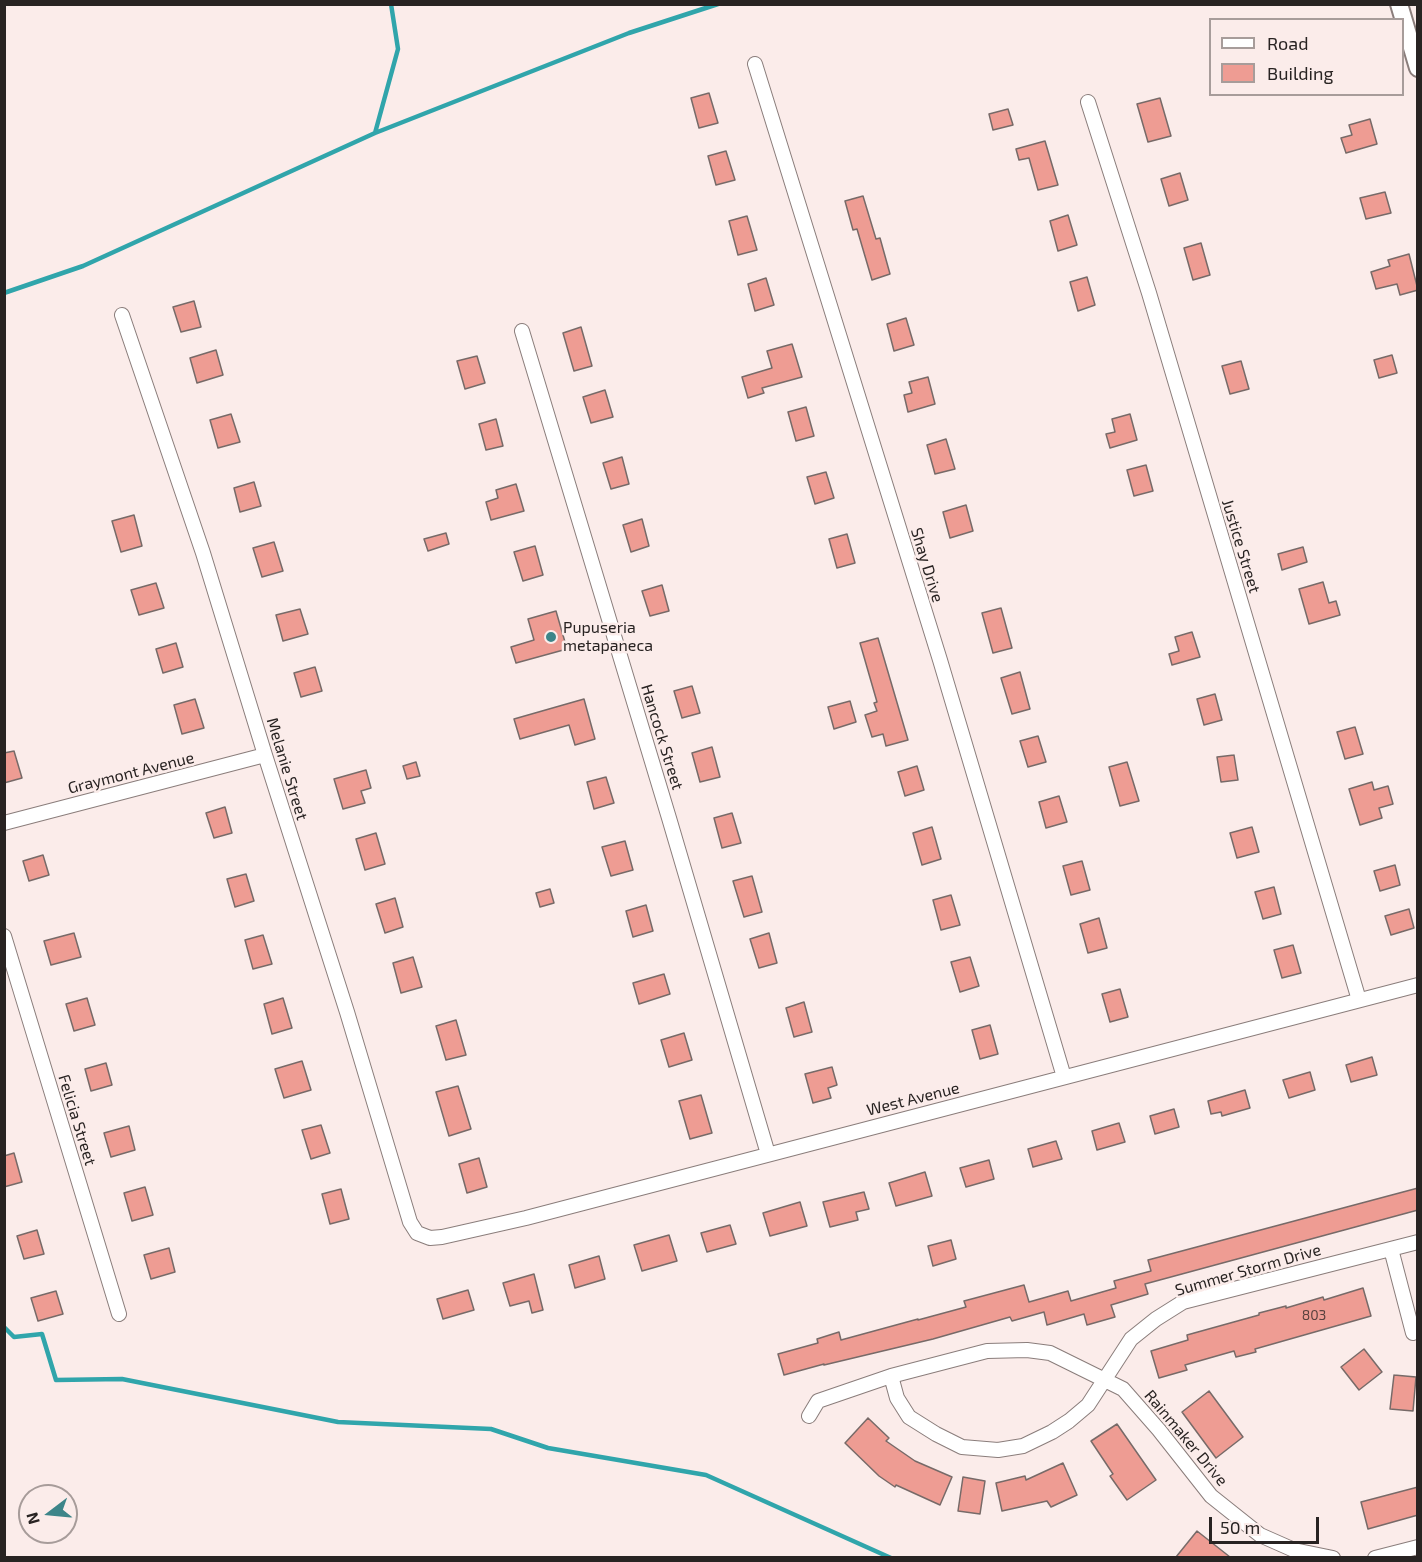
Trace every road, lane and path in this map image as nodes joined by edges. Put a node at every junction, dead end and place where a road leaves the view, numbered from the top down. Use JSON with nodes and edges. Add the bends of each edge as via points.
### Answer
{"nodes":[{"id":1,"x":1404,"y":21,"type":"edge"},
{"id":2,"x":755,"y":64,"type":"dead end"},
{"id":3,"x":1418,"y":68,"type":"edge"},
{"id":4,"x":1088,"y":102,"type":"dead end"},
{"id":5,"x":122,"y":315,"type":"dead end"},
{"id":6,"x":522,"y":331,"type":"dead end"},
{"id":7,"x":265,"y":755,"type":"junction"},
{"id":8,"x":4,"y":823,"type":"edge"},
{"id":9,"x":4,"y":936,"type":"edge"},
{"id":10,"x":1418,"y":985,"type":"edge"},
{"id":11,"x":1359,"y":1000,"type":"junction"},
{"id":12,"x":1064,"y":1077,"type":"junction"},
{"id":13,"x":768,"y":1154,"type":"junction"},
{"id":14,"x":417,"y":1233,"type":"joint"},
{"id":15,"x":1418,"y":1242,"type":"edge"},
{"id":16,"x":1391,"y":1249,"type":"junction"},
{"id":17,"x":119,"y":1314,"type":"dead end"},
{"id":18,"x":1413,"y":1333,"type":"dead end"},
{"id":19,"x":891,"y":1376,"type":"junction"},
{"id":20,"x":1104,"y":1380,"type":"junction"},
{"id":21,"x":809,"y":1416,"type":"dead end"},
{"id":22,"x":1418,"y":1546,"type":"edge"},
{"id":23,"x":1333,"y":1557,"type":"edge"},
{"id":24,"x":1376,"y":1557,"type":"edge"}],
"edges":[{"from":1,"to":3,"type":"street"},
{"from":2,"to":12,"type":"street","name":"Shay Drive","via":[[940,660]]},
{"from":4,"to":11,"type":"street","name":"Justice Street","via":[[1149,293]]},
{"from":5,"to":7,"type":"street","name":"Melanie Street","via":[[199,542]]},
{"from":6,"to":13,"type":"street","name":"Hancock Street"},
{"from":7,"to":8,"type":"street","name":"Graymont Avenue"},
{"from":7,"to":14,"type":"street","name":"Melanie Street","via":[[410,1222]]},
{"from":9,"to":17,"type":"street","name":"Felicia Street"},
{"from":10,"to":11,"type":"street","name":"West Avenue"},
{"from":11,"to":12,"type":"street","name":"West Avenue"},
{"from":12,"to":13,"type":"street","name":"West Avenue"},
{"from":13,"to":14,"type":"street","name":"West Avenue","via":[[459,1234],[430,1238]]},
{"from":15,"to":16,"type":"street","name":"Summer Storm Drive"},
{"from":16,"to":18,"type":"street"},
{"from":16,"to":20,"type":"street","name":"Summer Storm Drive","via":[[1183,1302],[1131,1339]]},
{"from":19,"to":20,"type":"street","name":"Rainmaker Drive","via":[[987,1351],[1027,1350],[1050,1353]]},
{"from":19,"to":20,"type":"street","name":"Summer Storm Drive","via":[[897,1398],[909,1417],[962,1447],[998,1450],[1023,1446],[1069,1421],[1088,1405]]},
{"from":19,"to":21,"type":"street","name":"Rainmaker Drive","via":[[818,1401]]},
{"from":20,"to":23,"type":"street","name":"Rainmaker Drive","via":[[1123,1389],[1211,1496],[1239,1519],[1260,1535],[1294,1550]]},
{"from":22,"to":24,"type":"street"}]}
